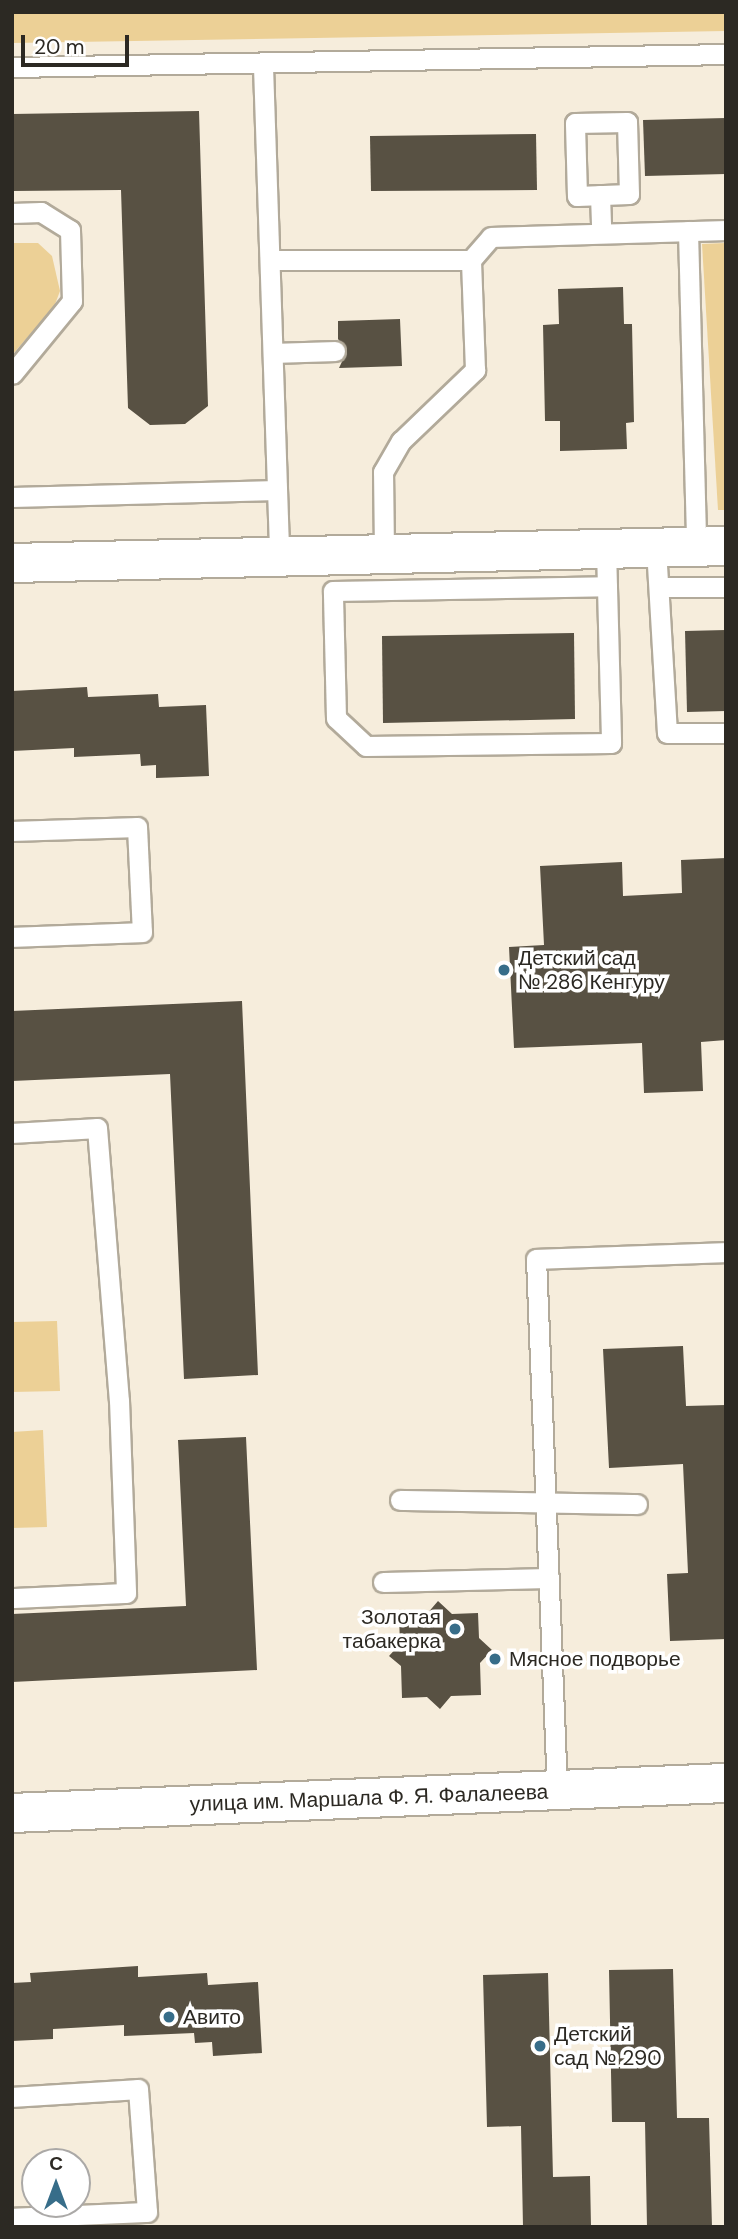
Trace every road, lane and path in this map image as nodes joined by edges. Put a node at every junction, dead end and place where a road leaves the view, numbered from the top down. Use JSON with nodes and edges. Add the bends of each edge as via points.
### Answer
{"nodes":[{"id":1,"x":726,"y":54,"type":"edge"},
{"id":2,"x":263,"y":66,"type":"junction"},
{"id":3,"x":12,"y":67,"type":"edge"},
{"id":4,"x":600,"y":195,"type":"junction"},
{"id":5,"x":12,"y":213,"type":"edge"},
{"id":6,"x":726,"y":230,"type":"edge"},
{"id":7,"x":688,"y":231,"type":"junction"},
{"id":8,"x":601,"y":233,"type":"junction"},
{"id":9,"x":270,"y":260,"type":"junction"},
{"id":10,"x":471,"y":260,"type":"junction"},
{"id":11,"x":335,"y":351,"type":"dead end"},
{"id":12,"x":273,"y":353,"type":"junction"},
{"id":13,"x":12,"y":374,"type":"edge"},
{"id":14,"x":276,"y":491,"type":"junction"},
{"id":15,"x":12,"y":497,"type":"edge"},
{"id":16,"x":711,"y":546,"type":"edge"},
{"id":17,"x":656,"y":548,"type":"junction"},
{"id":18,"x":384,"y":551,"type":"junction"},
{"id":19,"x":279,"y":557,"type":"junction"},
{"id":20,"x":12,"y":563,"type":"edge"},
{"id":21,"x":607,"y":567,"type":"junction"},
{"id":22,"x":659,"y":587,"type":"junction"},
{"id":23,"x":726,"y":587,"type":"edge"},
{"id":24,"x":726,"y":733,"type":"edge"},
{"id":25,"x":12,"y":831,"type":"edge"},
{"id":26,"x":12,"y":937,"type":"edge"},
{"id":27,"x":12,"y":1133,"type":"edge"},
{"id":28,"x":726,"y":1252,"type":"edge"},
{"id":29,"x":400,"y":1500,"type":"dead end"},
{"id":30,"x":637,"y":1504,"type":"dead end"},
{"id":31,"x":546,"y":1505,"type":"junction"},
{"id":32,"x":548,"y":1578,"type":"junction"},
{"id":33,"x":383,"y":1582,"type":"dead end"},
{"id":34,"x":12,"y":1598,"type":"edge"},
{"id":35,"x":726,"y":1783,"type":"edge"},
{"id":36,"x":557,"y":1790,"type":"junction"},
{"id":37,"x":12,"y":1813,"type":"edge"},
{"id":38,"x":12,"y":2098,"type":"edge"},
{"id":39,"x":12,"y":2218,"type":"edge"}],
"edges":[{"from":1,"to":2,"type":"lane"},
{"from":2,"to":3,"type":"lane"},
{"from":2,"to":9,"type":"lane"},
{"from":4,"to":4,"type":"lane","via":[[629,194],[627,122],[575,123],[577,196]]},
{"from":4,"to":8,"type":"lane"},
{"from":5,"to":13,"type":"lane","via":[[41,212],[70,230],[72,301]]},
{"from":6,"to":7,"type":"lane"},
{"from":7,"to":8,"type":"lane"},
{"from":7,"to":16,"type":"lane"},
{"from":8,"to":10,"type":"lane","via":[[491,237]]},
{"from":9,"to":10,"type":"lane"},
{"from":9,"to":12,"type":"lane"},
{"from":10,"to":18,"type":"lane","via":[[475,370],[401,441],[383,472]]},
{"from":11,"to":12,"type":"lane"},
{"from":12,"to":14,"type":"lane"},
{"from":14,"to":15,"type":"lane"},
{"from":14,"to":19,"type":"lane"},
{"from":16,"to":17,"type":"street"},
{"from":17,"to":21,"type":"street"},
{"from":17,"to":22,"type":"lane"},
{"from":18,"to":19,"type":"street"},
{"from":18,"to":21,"type":"street"},
{"from":19,"to":20,"type":"street"},
{"from":21,"to":21,"type":"lane","via":[[611,743],[366,746],[336,718],[333,591]]},
{"from":22,"to":23,"type":"lane"},
{"from":22,"to":24,"type":"lane","via":[[667,733]]},
{"from":25,"to":26,"type":"lane","via":[[137,827],[142,932]]},
{"from":27,"to":34,"type":"lane","via":[[97,1128],[119,1400],[126,1593]]},
{"from":28,"to":31,"type":"lane","via":[[536,1259]]},
{"from":29,"to":31,"type":"lane"},
{"from":30,"to":31,"type":"lane"},
{"from":31,"to":32,"type":"lane"},
{"from":32,"to":33,"type":"lane"},
{"from":32,"to":36,"type":"lane"},
{"from":35,"to":36,"type":"street","name":"улица им. Маршала Ф. Я. Фалалеева"},
{"from":36,"to":37,"type":"street","name":"улица им. Маршала Ф. Я. Фалалеева"},
{"from":38,"to":39,"type":"lane","via":[[138,2089],[147,2213]]}]}
